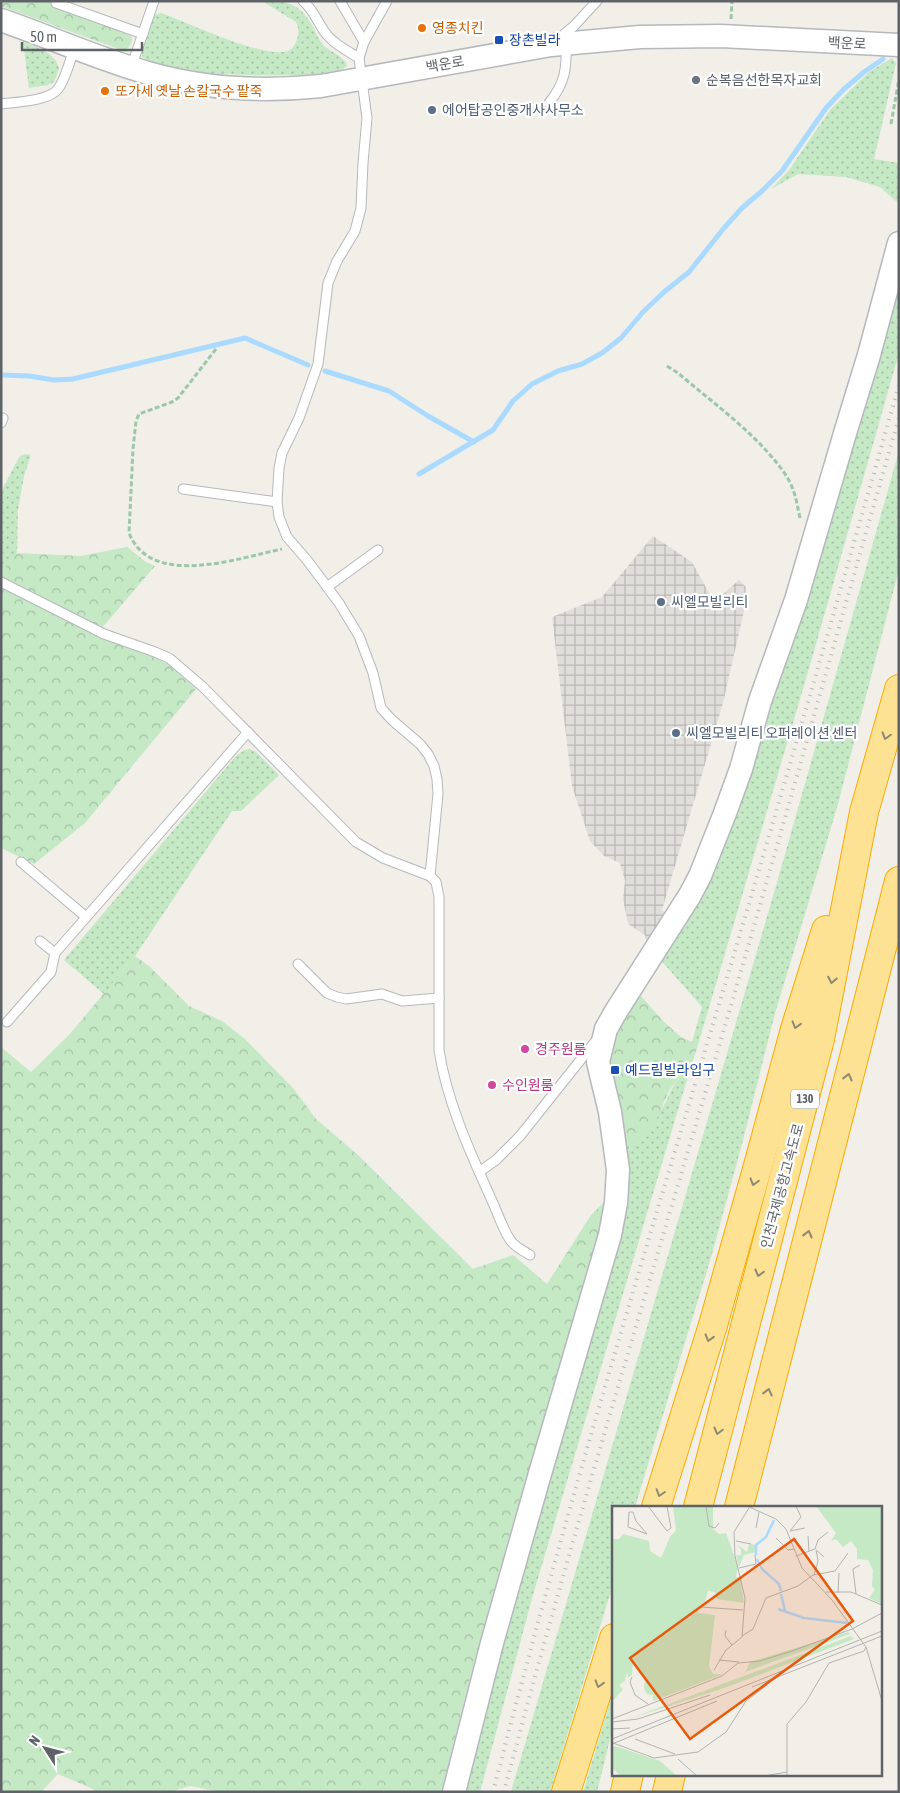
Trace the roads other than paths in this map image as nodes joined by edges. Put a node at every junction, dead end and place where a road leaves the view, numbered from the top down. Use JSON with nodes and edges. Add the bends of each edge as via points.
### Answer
{"nodes":[{"id":1,"x":154,"y":1,"type":"edge"},
{"id":2,"x":303,"y":1,"type":"edge"},
{"id":3,"x":340,"y":1,"type":"edge"},
{"id":4,"x":387,"y":1,"type":"edge"},
{"id":5,"x":597,"y":1,"type":"edge"},
{"id":6,"x":56,"y":3,"type":"dead end"},
{"id":7,"x":1,"y":20,"type":"edge"},
{"id":8,"x":143,"y":34,"type":"junction"},
{"id":9,"x":364,"y":42,"type":"junction"},
{"id":10,"x":559,"y":44,"type":"junction"},
{"id":11,"x":899,"y":45,"type":"edge"},
{"id":12,"x":74,"y":47,"type":"junction"},
{"id":13,"x":131,"y":68,"type":"junction"},
{"id":14,"x":361,"y":69,"type":"junction"},
{"id":15,"x":549,"y":103,"type":"dead end"},
{"id":16,"x":1,"y":104,"type":"edge"},
{"id":17,"x":899,"y":243,"type":"edge"},
{"id":18,"x":183,"y":489,"type":"dead end"},
{"id":19,"x":277,"y":502,"type":"junction"},
{"id":20,"x":378,"y":550,"type":"dead end"},
{"id":21,"x":1,"y":582,"type":"edge"},
{"id":22,"x":328,"y":587,"type":"junction"},
{"id":23,"x":899,"y":689,"type":"edge"},
{"id":24,"x":248,"y":732,"type":"junction"},
{"id":25,"x":864,"y":812,"type":"junction"},
{"id":26,"x":21,"y":862,"type":"dead end"},
{"id":27,"x":430,"y":876,"type":"junction"},
{"id":28,"x":899,"y":881,"type":"edge"},
{"id":29,"x":86,"y":918,"type":"junction"},
{"id":30,"x":40,"y":941,"type":"dead end"},
{"id":31,"x":55,"y":954,"type":"junction"},
{"id":32,"x":298,"y":964,"type":"dead end"},
{"id":33,"x":439,"y":998,"type":"junction"},
{"id":34,"x":7,"y":1022,"type":"dead end"},
{"id":35,"x":606,"y":1029,"type":"junction"},
{"id":36,"x":479,"y":1172,"type":"junction"},
{"id":37,"x":530,"y":1255,"type":"dead end"},
{"id":38,"x":656,"y":1506,"type":"edge"},
{"id":39,"x":698,"y":1506,"type":"edge"},
{"id":40,"x":739,"y":1506,"type":"edge"},
{"id":41,"x":612,"y":1644,"type":"edge"},
{"id":42,"x":628,"y":1776,"type":"edge"},
{"id":43,"x":670,"y":1776,"type":"edge"},
{"id":44,"x":454,"y":1792,"type":"edge"},
{"id":45,"x":566,"y":1792,"type":"edge"},
{"id":46,"x":624,"y":1792,"type":"edge"},
{"id":47,"x":666,"y":1792,"type":"edge"}],
"edges":[{"from":1,"to":8,"type":"lane"},
{"from":2,"to":14,"type":"lane","via":[[324,32]]},
{"from":3,"to":9,"type":"lane"},
{"from":4,"to":9,"type":"lane"},
{"from":5,"to":10,"type":"lane"},
{"from":6,"to":8,"type":"lane"},
{"from":7,"to":12,"type":"street","name":"백운로"},
{"from":8,"to":13,"type":"lane"},
{"from":9,"to":14,"type":"lane"},
{"from":10,"to":11,"type":"street","name":"백운로","via":[[676,35]]},
{"from":10,"to":14,"type":"street","name":"백운로"},
{"from":10,"to":15,"type":"lane","via":[[565,75]]},
{"from":12,"to":13,"type":"street","name":"백운로"},
{"from":12,"to":16,"type":"lane","via":[[54,94]]},
{"from":13,"to":14,"type":"street","name":"백운로","via":[[201,85],[251,89],[298,89]]},
{"from":14,"to":19,"type":"lane","via":[[367,118],[361,208],[355,231],[336,261],[328,283],[318,364],[282,453]]},
{"from":17,"to":35,"type":"street","via":[[814,542],[741,769],[700,876]]},
{"from":18,"to":19,"type":"lane"},
{"from":19,"to":22,"type":"lane","via":[[287,537]]},
{"from":20,"to":22,"type":"lane"},
{"from":21,"to":24,"type":"lane","via":[[104,634],[169,658]]},
{"from":22,"to":27,"type":"lane","via":[[367,653],[381,708],[420,744],[434,766],[438,794]]},
{"from":23,"to":25,"type":"highway","name":"인천국제공항고속도로","number":"130","one_way":true},
{"from":24,"to":27,"type":"lane","via":[[356,842],[383,858]]},
{"from":24,"to":29,"type":"lane"},
{"from":25,"to":38,"type":"highway","one_way":true,"via":[[794,1028],[713,1325]]},
{"from":25,"to":39,"type":"highway","name":"인천국제공항고속도로","number":"130","one_way":true,"via":[[820,1039]]},
{"from":26,"to":29,"type":"lane"},
{"from":27,"to":33,"type":"lane","via":[[436,882],[439,898]]},
{"from":40,"to":28,"type":"highway","one_way":true},
{"from":29,"to":31,"type":"lane"},
{"from":30,"to":31,"type":"lane"},
{"from":31,"to":34,"type":"lane","via":[[51,972]]},
{"from":32,"to":33,"type":"lane","via":[[316,984],[338,997],[382,994],[402,1001]]},
{"from":33,"to":36,"type":"lane","via":[[441,1063]]},
{"from":35,"to":36,"type":"lane","via":[[520,1136]]},
{"from":35,"to":44,"type":"street","via":[[598,1062],[610,1112],[618,1170],[610,1235],[495,1634]]},
{"from":36,"to":37,"type":"lane","via":[[511,1242]]},
{"from":41,"to":45,"type":"highway","one_way":true},
{"from":42,"to":46,"type":"highway"},
{"from":43,"to":47,"type":"highway"}]}
